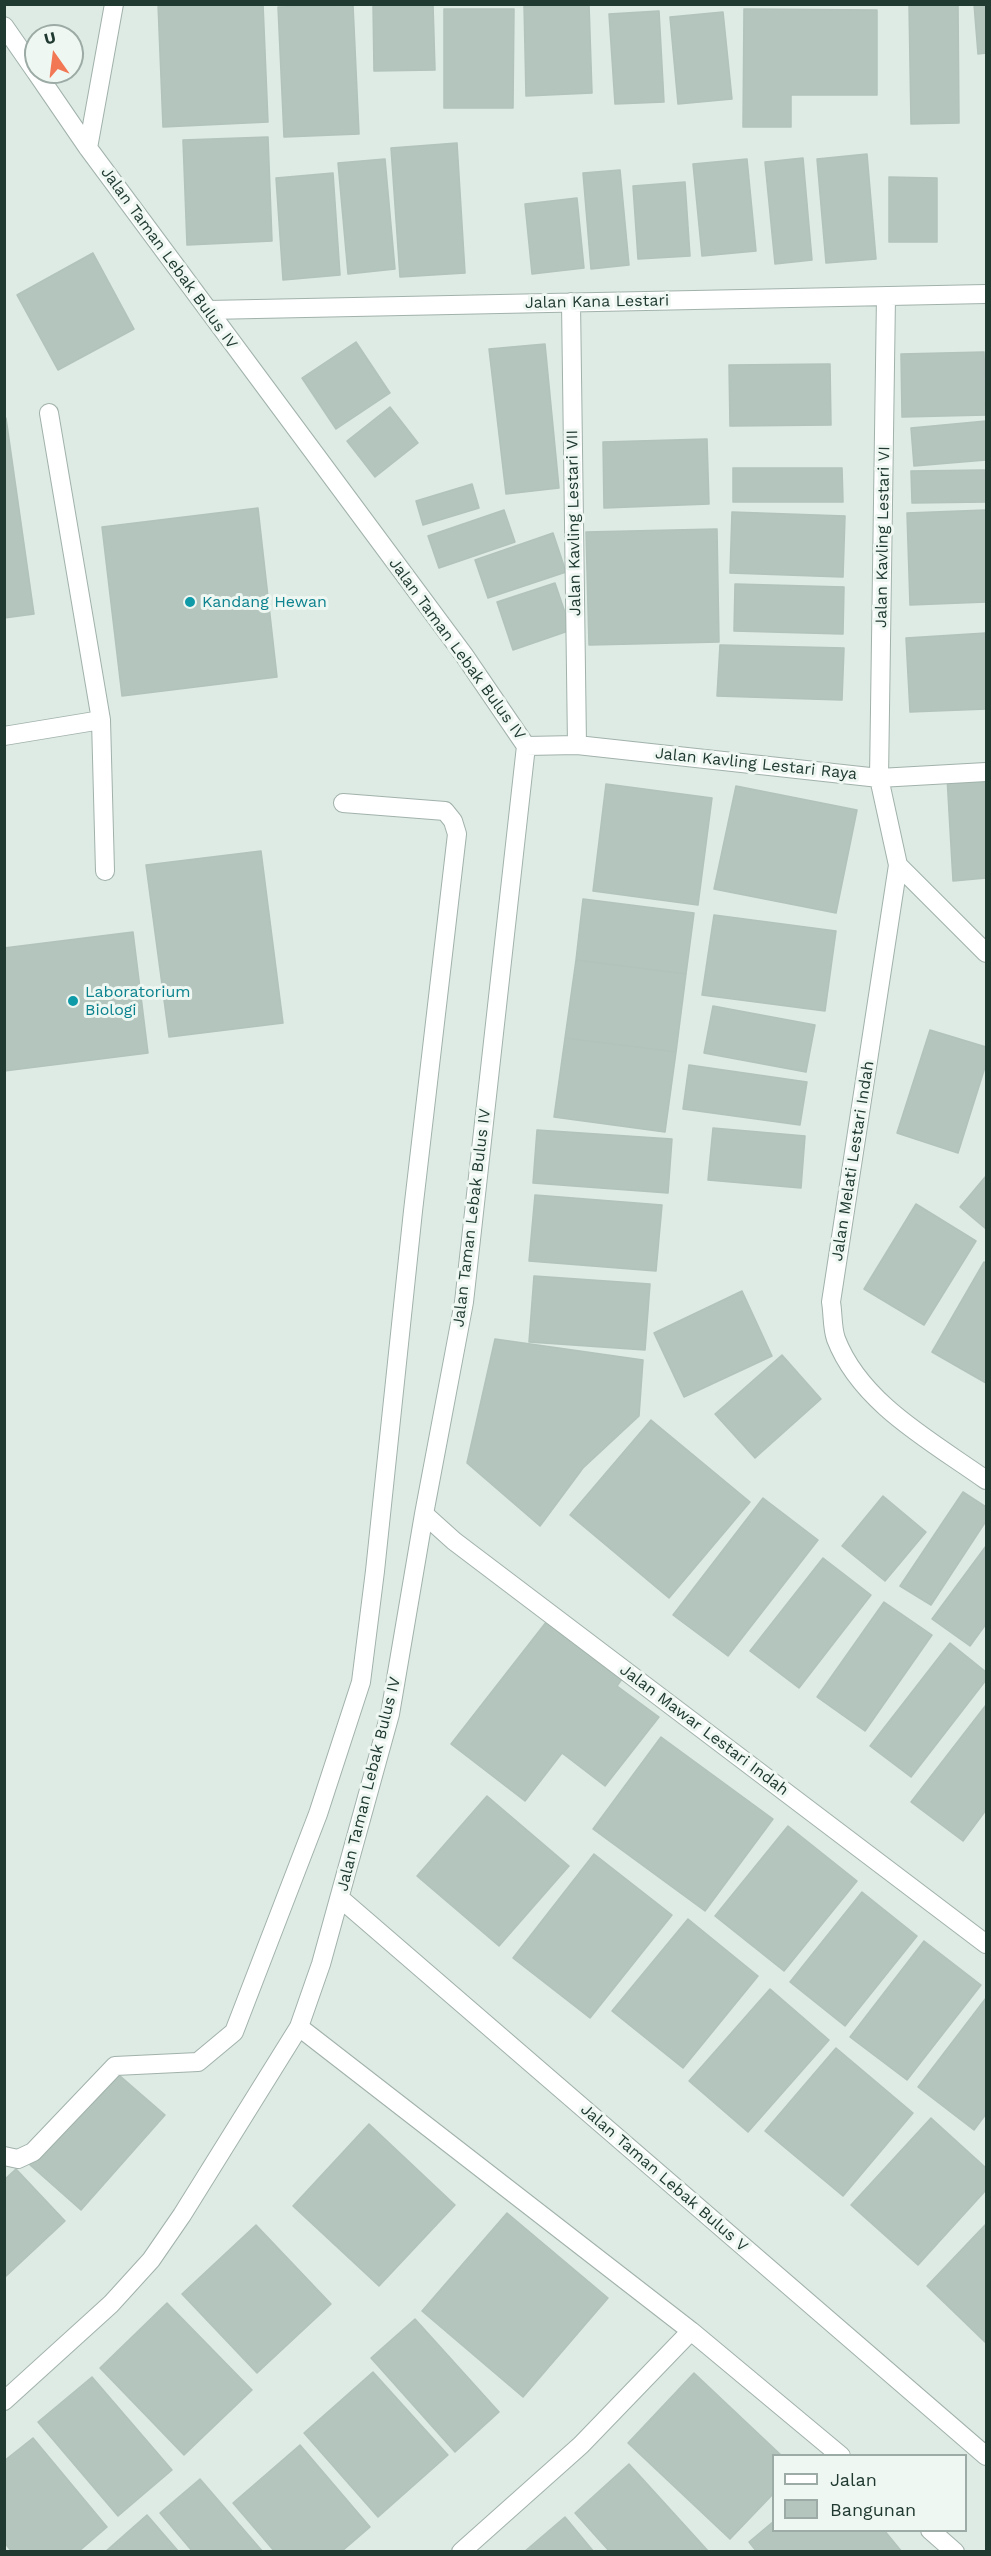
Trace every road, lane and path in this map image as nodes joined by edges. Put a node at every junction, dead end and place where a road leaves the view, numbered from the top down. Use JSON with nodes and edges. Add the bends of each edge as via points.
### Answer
{"nodes":[{"id":1,"x":114,"y":4,"type":"edge"},
{"id":2,"x":4,"y":26,"type":"edge"},
{"id":3,"x":24,"y":55,"type":"edge"},
{"id":4,"x":44,"y":84,"type":"edge"},
{"id":5,"x":88,"y":148,"type":"junction"},
{"id":6,"x":987,"y":294,"type":"edge"},
{"id":7,"x":886,"y":296,"type":"junction"},
{"id":8,"x":571,"y":302,"type":"junction"},
{"id":9,"x":208,"y":310,"type":"junction"},
{"id":10,"x":49,"y":413,"type":"dead end"},
{"id":11,"x":101,"y":720,"type":"junction"},
{"id":12,"x":4,"y":736,"type":"edge"},
{"id":13,"x":578,"y":745,"type":"junction"},
{"id":14,"x":526,"y":746,"type":"junction"},
{"id":15,"x":987,"y":772,"type":"edge"},
{"id":16,"x":879,"y":778,"type":"junction"},
{"id":17,"x":344,"y":803,"type":"dead end"},
{"id":18,"x":898,"y":864,"type":"junction"},
{"id":19,"x":105,"y":871,"type":"dead end"},
{"id":20,"x":987,"y":953,"type":"edge"},
{"id":21,"x":987,"y":1480,"type":"edge"},
{"id":22,"x":424,"y":1514,"type":"junction"},
{"id":23,"x":341,"y":1899,"type":"junction"},
{"id":24,"x":987,"y":1944,"type":"edge"},
{"id":25,"x":299,"y":2027,"type":"junction"},
{"id":26,"x":4,"y":2156,"type":"edge"},
{"id":27,"x":691,"y":2331,"type":"junction"},
{"id":28,"x":4,"y":2401,"type":"edge"},
{"id":29,"x":839,"y":2454,"type":"edge"},
{"id":30,"x":987,"y":2456,"type":"edge"},
{"id":31,"x":932,"y":2532,"type":"edge"},
{"id":32,"x":461,"y":2552,"type":"edge"},
{"id":33,"x":955,"y":2552,"type":"edge"}],
"edges":[{"from":1,"to":5,"type":"street"},
{"from":2,"to":3,"type":"street","name":"Jalan Taman Lebak Bulus IV"},
{"from":4,"to":5,"type":"street","name":"Jalan Taman Lebak Bulus IV"},
{"from":5,"to":9,"type":"street","name":"Jalan Taman Lebak Bulus IV"},
{"from":6,"to":7,"type":"street","name":"Jalan Kana Lestari"},
{"from":7,"to":8,"type":"street","name":"Jalan Kana Lestari"},
{"from":7,"to":16,"type":"street","name":"Jalan Kavling Lestari VI"},
{"from":8,"to":9,"type":"street","name":"Jalan Kana Lestari"},
{"from":8,"to":13,"type":"street","name":"Jalan Kavling Lestari VII"},
{"from":9,"to":14,"type":"street","name":"Jalan Taman Lebak Bulus IV","via":[[464,655]]},
{"from":10,"to":11,"type":"street"},
{"from":11,"to":12,"type":"street"},
{"from":11,"to":19,"type":"street"},
{"from":13,"to":14,"type":"street","name":"Jalan Kavling Lestari Raya"},
{"from":13,"to":16,"type":"street","name":"Jalan Kavling Lestari Raya"},
{"from":14,"to":22,"type":"street","name":"Jalan Taman Lebak Bulus IV","via":[[464,1302]]},
{"from":15,"to":16,"type":"street","name":"Jalan Kavling Lestari Raya"},
{"from":16,"to":18,"type":"street","name":"Jalan Melati Lestari Indah"},
{"from":17,"to":26,"type":"street","via":[[445,811],[457,834],[361,1682],[318,1814],[234,2032],[198,2062],[115,2066],[33,2152],[18,2159]]},
{"from":18,"to":20,"type":"street"},
{"from":18,"to":21,"type":"street","name":"Jalan Melati Lestari Indah","via":[[831,1302],[836,1337],[853,1371],[886,1408]]},
{"from":22,"to":23,"type":"street","name":"Jalan Taman Lebak Bulus IV","via":[[390,1714]]},
{"from":22,"to":24,"type":"street","name":"Jalan Mawar Lestari Indah","via":[[454,1541]]},
{"from":23,"to":25,"type":"street","name":"Jalan Taman Lebak Bulus IV"},
{"from":23,"to":30,"type":"street","name":"Jalan Taman Lebak Bulus V"},
{"from":25,"to":27,"type":"street"},
{"from":25,"to":28,"type":"street","name":"Jalan Taman Lebak Bulus IV","via":[[151,2260],[111,2304]]},
{"from":27,"to":29,"type":"street"},
{"from":27,"to":32,"type":"street","via":[[581,2445]]},
{"from":31,"to":33,"type":"street"}]}
